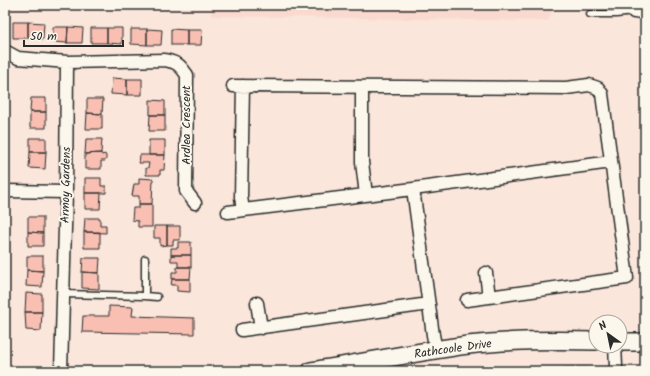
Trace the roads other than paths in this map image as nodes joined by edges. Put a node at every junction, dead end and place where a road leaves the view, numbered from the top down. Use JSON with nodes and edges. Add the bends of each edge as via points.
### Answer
{"nodes":[{"id":1,"x":639,"y":11,"type":"edge"},
{"id":2,"x":590,"y":14,"type":"dead end"},
{"id":3,"x":5,"y":51,"type":"edge"},
{"id":4,"x":67,"y":62,"type":"junction"},
{"id":5,"x":362,"y":87,"type":"junction"},
{"id":6,"x":612,"y":162,"type":"junction"},
{"id":7,"x":414,"y":189,"type":"junction"},
{"id":8,"x":5,"y":191,"type":"edge"},
{"id":9,"x":66,"y":192,"type":"junction"},
{"id":10,"x":366,"y":195,"type":"junction"},
{"id":11,"x":195,"y":203,"type":"dead end"},
{"id":12,"x":243,"y":210,"type":"junction"},
{"id":13,"x":228,"y":212,"type":"dead end"},
{"id":14,"x":145,"y":259,"type":"dead end"},
{"id":15,"x":486,"y":274,"type":"dead end"},
{"id":16,"x":63,"y":294,"type":"junction"},
{"id":17,"x":145,"y":296,"type":"junction"},
{"id":18,"x":157,"y":297,"type":"dead end"},
{"id":19,"x":489,"y":297,"type":"junction"},
{"id":20,"x":467,"y":300,"type":"dead end"},
{"id":21,"x":257,"y":303,"type":"dead end"},
{"id":22,"x":429,"y":304,"type":"junction"},
{"id":23,"x":261,"y":328,"type":"junction"},
{"id":24,"x":242,"y":330,"type":"dead end"},
{"id":25,"x":588,"y":341,"type":"edge"},
{"id":26,"x":628,"y":342,"type":"edge"},
{"id":27,"x":645,"y":342,"type":"edge"},
{"id":28,"x":436,"y":350,"type":"junction"},
{"id":29,"x":615,"y":354,"type":"edge"},
{"id":30,"x":334,"y":369,"type":"edge"},
{"id":31,"x":61,"y":371,"type":"edge"},
{"id":32,"x":311,"y":371,"type":"edge"},
{"id":33,"x":614,"y":371,"type":"edge"}],
"edges":[{"from":1,"to":2,"type":"lane"},
{"from":3,"to":4,"type":"street","via":[[18,58]]},
{"from":4,"to":9,"type":"street","name":"Armoy Gardens"},
{"from":4,"to":11,"type":"street","name":"Ardlea Crescent","via":[[165,60],[175,62],[181,67],[187,75],[186,191]]},
{"from":5,"to":6,"type":"street","via":[[566,88],[589,85],[598,88],[602,94]]},
{"from":5,"to":10,"type":"street","via":[[362,162]]},
{"from":5,"to":12,"type":"street","via":[[238,86]]},
{"from":6,"to":7,"type":"street"},
{"from":6,"to":19,"type":"street","via":[[627,278]]},
{"from":7,"to":10,"type":"street"},
{"from":7,"to":22,"type":"street"},
{"from":8,"to":9,"type":"street"},
{"from":9,"to":16,"type":"street","name":"Armoy Gardens"},
{"from":10,"to":12,"type":"street"},
{"from":12,"to":13,"type":"street"},
{"from":14,"to":17,"type":"lane"},
{"from":15,"to":19,"type":"street"},
{"from":16,"to":17,"type":"lane"},
{"from":16,"to":31,"type":"street","name":"Armoy Gardens"},
{"from":17,"to":18,"type":"lane"},
{"from":19,"to":20,"type":"street"},
{"from":21,"to":23,"type":"street"},
{"from":22,"to":23,"type":"street"},
{"from":22,"to":28,"type":"street"},
{"from":23,"to":24,"type":"street"},
{"from":25,"to":28,"type":"street","name":"Rathcoole Drive","via":[[517,341]]},
{"from":26,"to":27,"type":"street"},
{"from":28,"to":30,"type":"street","name":"Rathcoole Drive"},
{"from":29,"to":33,"type":"street"},
{"from":30,"to":32,"type":"street","name":"Rathcoole Drive"}]}
